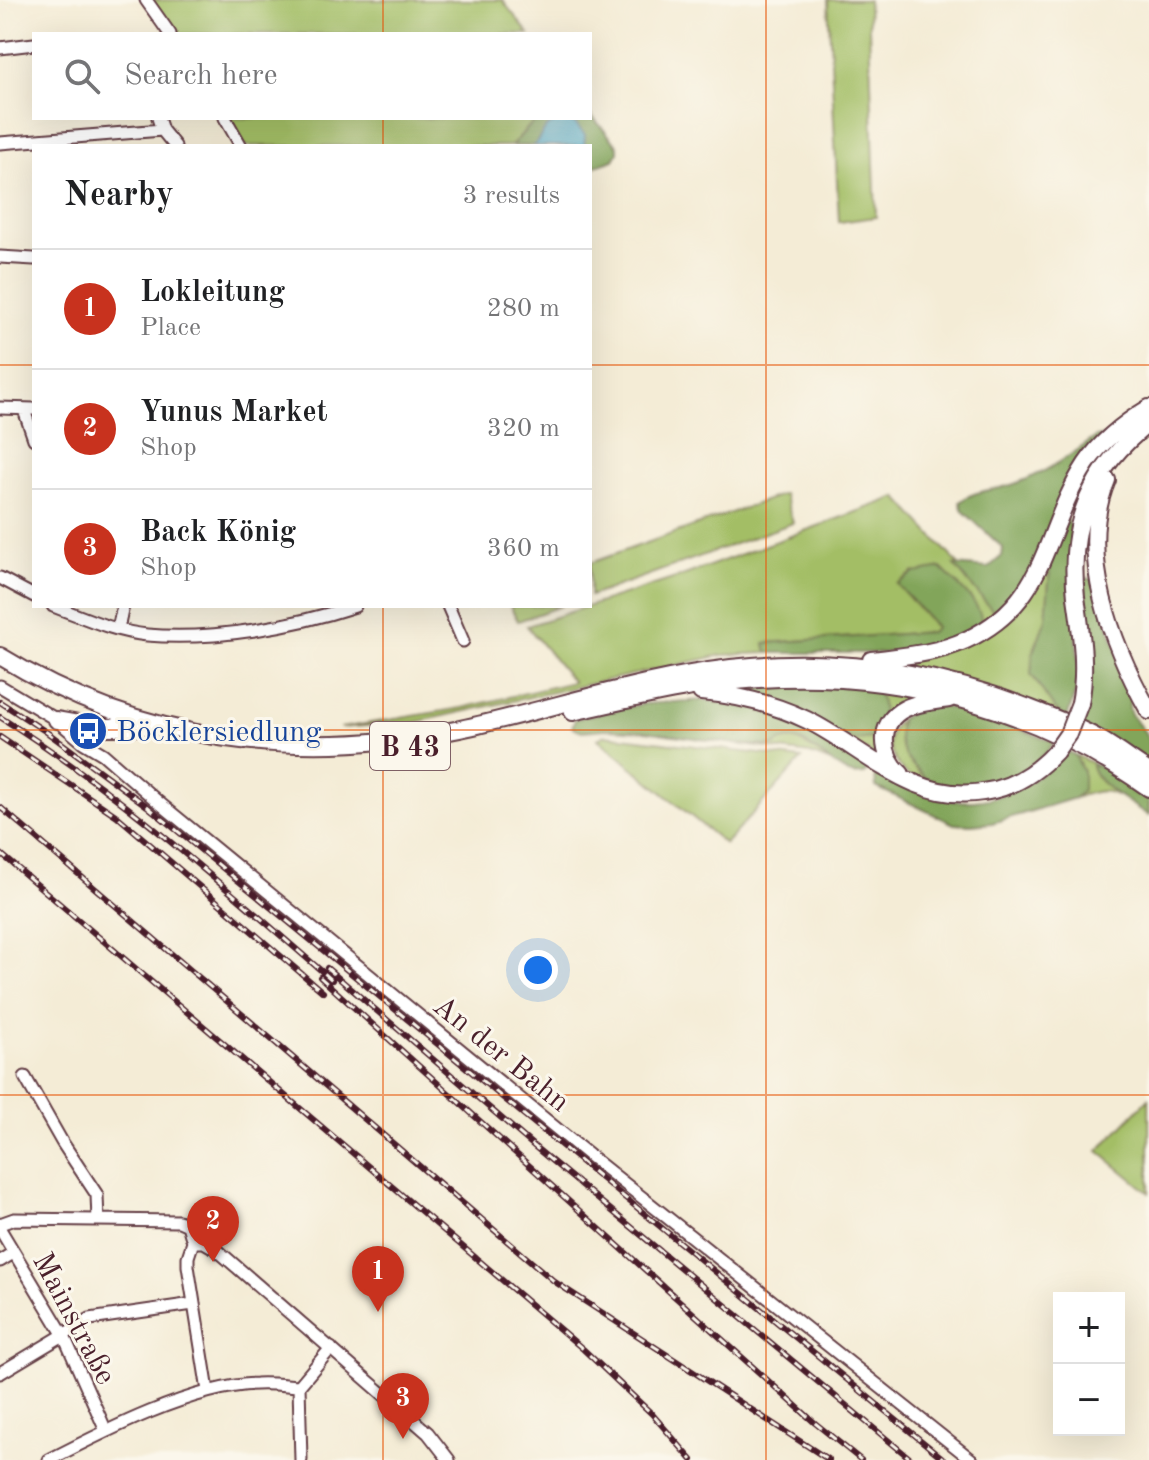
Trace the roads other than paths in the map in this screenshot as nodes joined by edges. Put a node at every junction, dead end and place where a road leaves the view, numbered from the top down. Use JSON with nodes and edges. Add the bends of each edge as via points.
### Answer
{"nodes":[{"id":1,"x":146,"y":0,"type":"edge"},
{"id":2,"x":169,"y":32,"type":"edge"},
{"id":3,"x":32,"y":44,"type":"edge"},
{"id":4,"x":0,"y":48,"type":"edge"},
{"id":5,"x":226,"y":120,"type":"edge"},
{"id":6,"x":160,"y":124,"type":"edge"},
{"id":7,"x":60,"y":142,"type":"edge"},
{"id":8,"x":0,"y":143,"type":"edge"},
{"id":9,"x":174,"y":144,"type":"edge"},
{"id":10,"x":240,"y":144,"type":"edge"},
{"id":11,"x":0,"y":257,"type":"edge"},
{"id":12,"x":32,"y":259,"type":"edge"},
{"id":13,"x":0,"y":408,"type":"edge"},
{"id":14,"x":1149,"y":408,"type":"edge"},
{"id":15,"x":29,"y":410,"type":"edge"},
{"id":16,"x":1149,"y":423,"type":"edge"},
{"id":17,"x":1130,"y":439,"type":"junction"},
{"id":18,"x":0,"y":578,"type":"edge"},
{"id":19,"x":32,"y":595,"type":"edge"},
{"id":20,"x":59,"y":608,"type":"edge"},
{"id":21,"x":123,"y":608,"type":"edge"},
{"id":22,"x":349,"y":608,"type":"edge"},
{"id":23,"x":449,"y":608,"type":"edge"},
{"id":24,"x":118,"y":629,"type":"junction"},
{"id":25,"x":463,"y":641,"type":"dead end"},
{"id":26,"x":1,"y":663,"type":"edge"},
{"id":27,"x":837,"y":664,"type":"junction"},
{"id":28,"x":0,"y":686,"type":"edge"},
{"id":29,"x":676,"y":690,"type":"junction"},
{"id":30,"x":959,"y":698,"type":"junction"},
{"id":31,"x":1149,"y":711,"type":"edge"},
{"id":32,"x":57,"y":720,"type":"junction"},
{"id":33,"x":141,"y":727,"type":"junction"},
{"id":34,"x":1149,"y":772,"type":"edge"},
{"id":35,"x":912,"y":783,"type":"junction"},
{"id":36,"x":1149,"y":788,"type":"edge"},
{"id":37,"x":25,"y":1077,"type":"dead end"},
{"id":38,"x":98,"y":1220,"type":"junction"},
{"id":39,"x":0,"y":1226,"type":"edge"},
{"id":40,"x":193,"y":1242,"type":"junction"},
{"id":41,"x":13,"y":1253,"type":"junction"},
{"id":42,"x":0,"y":1261,"type":"edge"},
{"id":43,"x":193,"y":1304,"type":"junction"},
{"id":44,"x":63,"y":1334,"type":"junction"},
{"id":45,"x":331,"y":1348,"type":"junction"},
{"id":46,"x":0,"y":1373,"type":"edge"},
{"id":47,"x":299,"y":1386,"type":"junction"},
{"id":48,"x":208,"y":1391,"type":"junction"},
{"id":49,"x":106,"y":1431,"type":"junction"},
{"id":50,"x":49,"y":1460,"type":"edge"},
{"id":51,"x":301,"y":1460,"type":"edge"},
{"id":52,"x":449,"y":1460,"type":"edge"},
{"id":53,"x":972,"y":1460,"type":"edge"}],
"edges":[{"from":1,"to":2,"type":"street"},
{"from":3,"to":4,"type":"street"},
{"from":5,"to":10,"type":"street"},
{"from":6,"to":7,"type":"street"},
{"from":6,"to":9,"type":"street"},
{"from":7,"to":8,"type":"street"},
{"from":11,"to":12,"type":"street"},
{"from":13,"to":15,"type":"street"},
{"from":14,"to":27,"type":"highway","via":[[1114,432],[1087,462],[1041,568],[993,624],[940,649]]},
{"from":16,"to":17,"type":"highway"},
{"from":17,"to":31,"type":"highway","via":[[1098,504],[1096,555],[1115,638]]},
{"from":17,"to":35,"type":"highway","bridge":true,"via":[[1098,477],[1077,527],[1074,568],[1084,658],[1080,703],[1068,734],[1026,777],[989,791],[950,794]]},
{"from":18,"to":19,"type":"street"},
{"from":20,"to":24,"type":"street"},
{"from":21,"to":24,"type":"street"},
{"from":22,"to":24,"type":"street","via":[[228,632],[147,635]]},
{"from":23,"to":25,"type":"street"},
{"from":26,"to":27,"type":"highway","number":"B 43","via":[[165,726],[238,741],[312,745],[461,729],[693,673]]},
{"from":26,"to":33,"type":"highway","number":"B 43","via":[[89,709]]},
{"from":27,"to":34,"type":"highway","number":"B 43","via":[[905,672],[981,691],[1097,738]]},
{"from":28,"to":32,"type":"street","name":"An der Bahn"},
{"from":29,"to":30,"type":"highway","number":"B 43","via":[[821,677]]},
{"from":29,"to":33,"type":"highway","number":"B 43","via":[[464,738],[346,753],[239,750]]},
{"from":29,"to":35,"type":"highway","via":[[741,697],[807,720]]},
{"from":30,"to":35,"type":"highway","via":[[912,706],[890,720],[884,740],[887,755]]},
{"from":30,"to":36,"type":"highway","number":"B 43","via":[[1060,735]]},
{"from":32,"to":33,"type":"highway"},
{"from":32,"to":53,"type":"street","name":"An der Bahn"},
{"from":37,"to":38,"type":"street","via":[[97,1195]]},
{"from":38,"to":39,"type":"street","via":[[14,1219]]},
{"from":38,"to":40,"type":"street","via":[[179,1221],[188,1225]]},
{"from":39,"to":41,"type":"street","name":"Mainstraße"},
{"from":40,"to":43,"type":"street","via":[[188,1257]]},
{"from":40,"to":45,"type":"street","via":[[216,1249]]},
{"from":41,"to":42,"type":"street"},
{"from":41,"to":44,"type":"street","name":"Mainstraße"},
{"from":43,"to":44,"type":"street","via":[[102,1316]]},
{"from":43,"to":48,"type":"street"},
{"from":44,"to":46,"type":"street"},
{"from":44,"to":49,"type":"street","name":"Mainstraße"},
{"from":45,"to":47,"type":"street"},
{"from":45,"to":52,"type":"street","via":[[428,1433]]},
{"from":47,"to":48,"type":"street","via":[[254,1383]]},
{"from":47,"to":51,"type":"street"},
{"from":48,"to":49,"type":"street"},
{"from":49,"to":50,"type":"street"}]}
